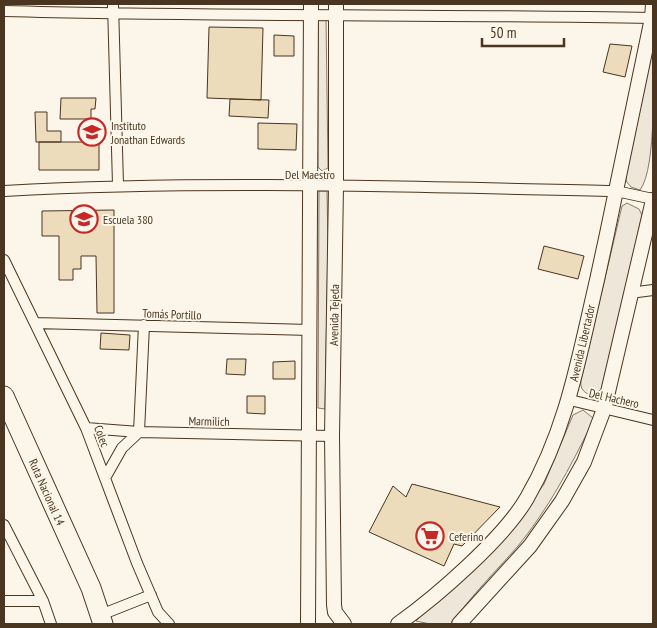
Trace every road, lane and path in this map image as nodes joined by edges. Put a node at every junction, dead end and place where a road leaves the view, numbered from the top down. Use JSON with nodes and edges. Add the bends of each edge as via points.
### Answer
{"nodes":[{"id":1,"x":653,"y":4,"type":"edge"},
{"id":2,"x":113,"y":9,"type":"edge"},
{"id":3,"x":311,"y":9,"type":"edge"},
{"id":4,"x":335,"y":9,"type":"edge"},
{"id":5,"x":4,"y":11,"type":"edge"},
{"id":6,"x":653,"y":18,"type":"edge"},
{"id":7,"x":118,"y":185,"type":"junction"},
{"id":8,"x":310,"y":186,"type":"junction"},
{"id":9,"x":336,"y":186,"type":"junction"},
{"id":10,"x":4,"y":191,"type":"edge"},
{"id":11,"x":616,"y":191,"type":"junction"},
{"id":12,"x":653,"y":199,"type":"edge"},
{"id":13,"x":4,"y":260,"type":"edge"},
{"id":14,"x":653,"y":290,"type":"edge"},
{"id":15,"x":630,"y":293,"type":"junction"},
{"id":16,"x":35,"y":323,"type":"junction"},
{"id":17,"x":144,"y":326,"type":"junction"},
{"id":18,"x":310,"y":330,"type":"junction"},
{"id":19,"x":4,"y":396,"type":"edge"},
{"id":20,"x":570,"y":400,"type":"junction"},
{"id":21,"x":604,"y":409,"type":"junction"},
{"id":22,"x":653,"y":420,"type":"edge"},
{"id":23,"x":86,"y":428,"type":"junction"},
{"id":24,"x":139,"y":432,"type":"junction"},
{"id":25,"x":309,"y":435,"type":"junction"},
{"id":26,"x":332,"y":436,"type":"junction"},
{"id":27,"x":105,"y":478,"type":"junction"},
{"id":28,"x":4,"y":525,"type":"edge"},
{"id":29,"x":151,"y":595,"type":"junction"},
{"id":30,"x":4,"y":601,"type":"edge"},
{"id":31,"x":42,"y":601,"type":"junction"},
{"id":32,"x":109,"y":620,"type":"edge"},
{"id":33,"x":51,"y":624,"type":"edge"},
{"id":34,"x":169,"y":624,"type":"edge"},
{"id":35,"x":308,"y":624,"type":"edge"},
{"id":36,"x":344,"y":624,"type":"edge"},
{"id":37,"x":398,"y":624,"type":"edge"},
{"id":38,"x":459,"y":624,"type":"edge"}],
"edges":[{"from":1,"to":6,"type":"main road","name":"Avenida Libertador"},
{"from":2,"to":3,"type":"street"},
{"from":2,"to":5,"type":"street"},
{"from":2,"to":7,"type":"street"},
{"from":3,"to":4,"type":"street"},
{"from":3,"to":8,"type":"main road","name":"Avenida Tejeda"},
{"from":4,"to":6,"type":"street"},
{"from":4,"to":9,"type":"main road","name":"Avenida Tejeda"},
{"from":6,"to":11,"type":"main road","name":"Avenida Libertador"},
{"from":7,"to":8,"type":"street","name":"Del Maestro"},
{"from":7,"to":10,"type":"street","name":"Del Maestro"},
{"from":8,"to":9,"type":"street","name":"Del Maestro"},
{"from":8,"to":18,"type":"main road","name":"Avenida Tejeda"},
{"from":9,"to":11,"type":"street","name":"Del Maestro"},
{"from":9,"to":26,"type":"main road","name":"Avenida Tejeda"},
{"from":11,"to":12,"type":"street","name":"Del Maestro"},
{"from":11,"to":20,"type":"main road","name":"Avenida Libertador"},
{"from":12,"to":15,"type":"main road"},
{"from":13,"to":16,"type":"street","name":"Colec"},
{"from":14,"to":15,"type":"street"},
{"from":15,"to":21,"type":"main road"},
{"from":16,"to":17,"type":"street","name":"Tomás Portillo"},
{"from":16,"to":23,"type":"street","name":"Colec"},
{"from":17,"to":18,"type":"street","name":"Tomás Portillo"},
{"from":17,"to":24,"type":"street"},
{"from":18,"to":25,"type":"main road","name":"Avenida Tejeda"},
{"from":19,"to":32,"type":"highway","name":"Ruta Nacional 14","via":[[91,588]]},
{"from":20,"to":21,"type":"street","name":"Del Hachero"},
{"from":20,"to":37,"type":"main road","name":"Avenida Libertador","via":[[545,463],[521,507],[499,534],[433,597]]},
{"from":21,"to":22,"type":"street","name":"Del Hachero"},
{"from":21,"to":38,"type":"main road","via":[[584,462],[562,501],[530,546]]},
{"from":23,"to":24,"type":"street","name":"Marmilich"},
{"from":23,"to":27,"type":"street","name":"Colec"},
{"from":24,"to":25,"type":"street","name":"Marmilich"},
{"from":24,"to":27,"type":"street","via":[[122,448]]},
{"from":25,"to":26,"type":"street","name":"Marmilich"},
{"from":25,"to":35,"type":"main road","name":"Avenida Tejeda"},
{"from":26,"to":36,"type":"main road","name":"Avenida Tejeda","via":[[334,605]]},
{"from":27,"to":29,"type":"street","name":"Colec"},
{"from":28,"to":31,"type":"street"},
{"from":29,"to":32,"type":"street"},
{"from":29,"to":34,"type":"street","name":"Colec","via":[[158,612]]},
{"from":30,"to":31,"type":"street"},
{"from":31,"to":33,"type":"street"}]}
